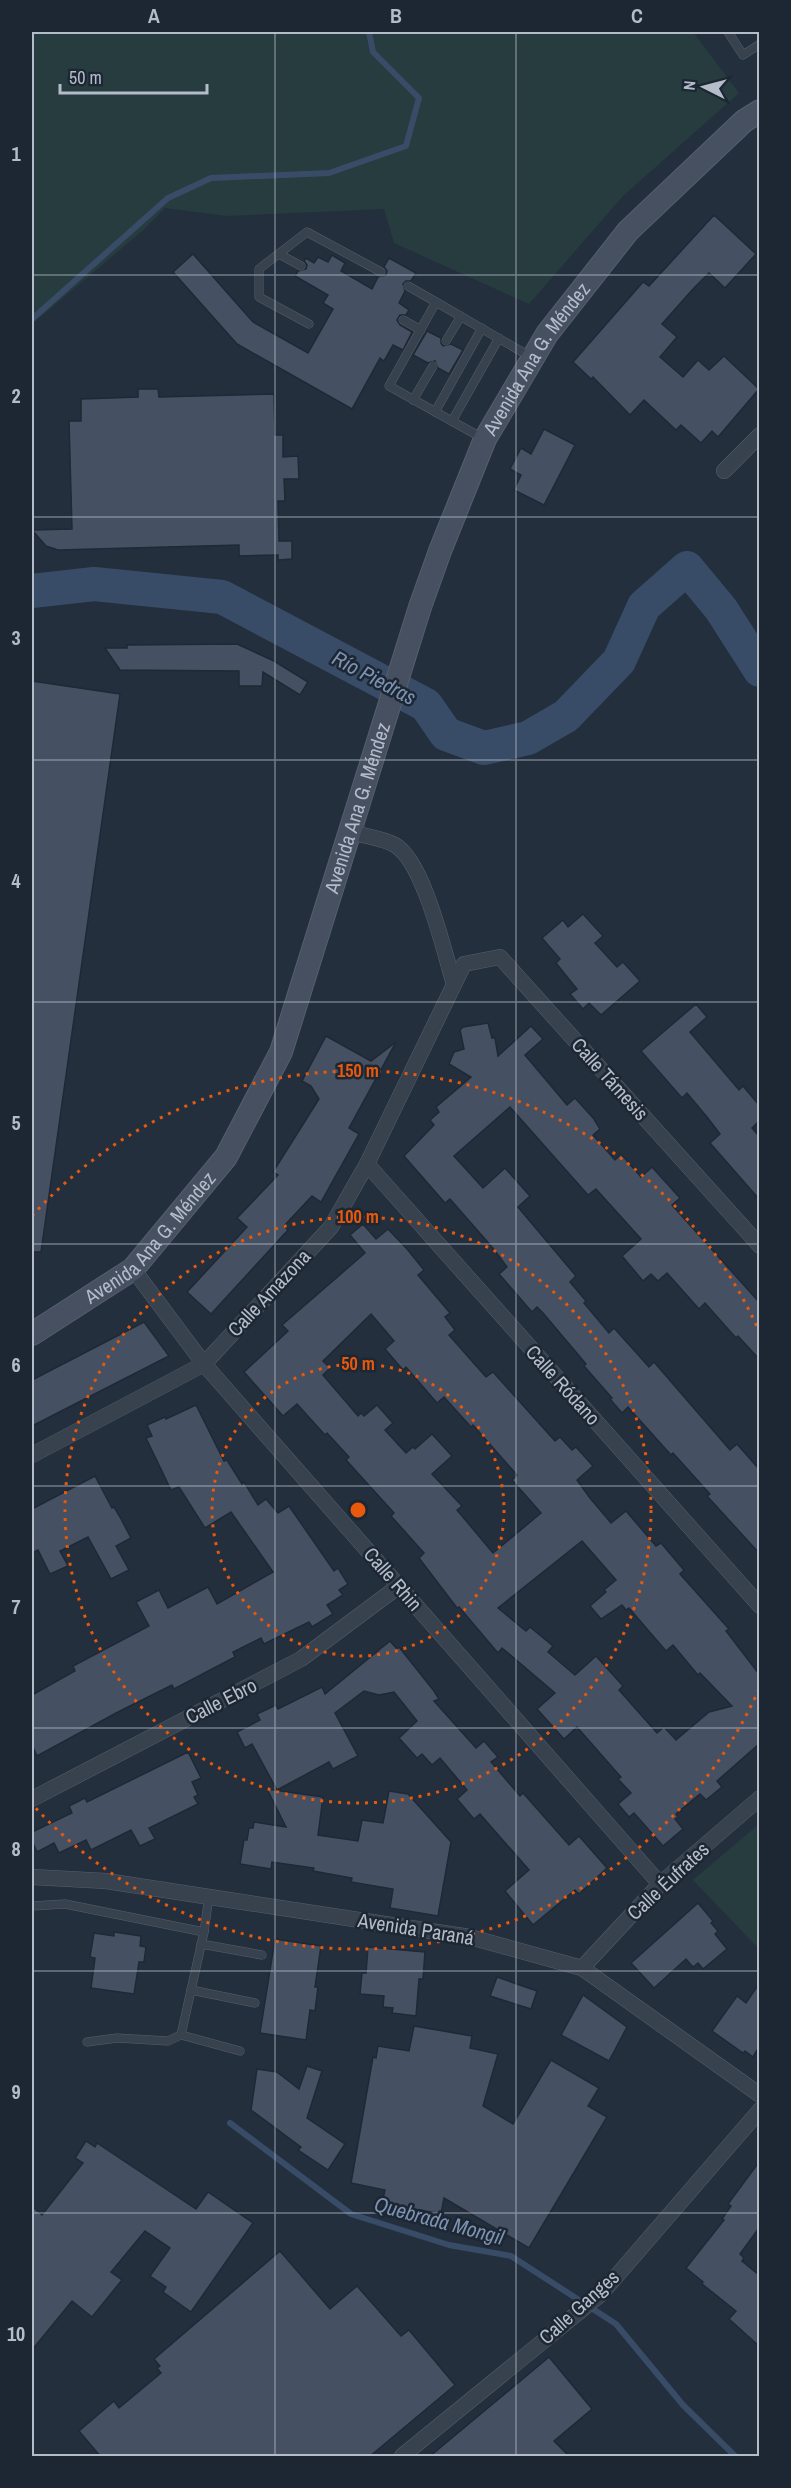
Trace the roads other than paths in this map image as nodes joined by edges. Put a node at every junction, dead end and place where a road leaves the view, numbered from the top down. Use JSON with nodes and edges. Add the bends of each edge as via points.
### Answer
{"nodes":[{"id":1,"x":728,"y":32,"type":"edge"},
{"id":2,"x":759,"y":44,"type":"edge"},
{"id":3,"x":759,"y":111,"type":"edge"},
{"id":4,"x":279,"y":254,"type":"junction"},
{"id":5,"x":301,"y":266,"type":"dead end"},
{"id":6,"x":381,"y":272,"type":"dead end"},
{"id":7,"x":408,"y":286,"type":"dead end"},
{"id":8,"x":436,"y":302,"type":"junction"},
{"id":9,"x":461,"y":316,"type":"junction"},
{"id":10,"x":403,"y":320,"type":"dead end"},
{"id":11,"x":309,"y":324,"type":"dead end"},
{"id":12,"x":482,"y":328,"type":"junction"},
{"id":13,"x":421,"y":330,"type":"junction"},
{"id":14,"x":499,"y":338,"type":"junction"},
{"id":15,"x":446,"y":341,"type":"dead end"},
{"id":16,"x":533,"y":358,"type":"junction"},
{"id":17,"x":433,"y":366,"type":"dead end"},
{"id":18,"x":413,"y":400,"type":"junction"},
{"id":19,"x":435,"y":412,"type":"junction"},
{"id":20,"x":452,"y":421,"type":"junction"},
{"id":21,"x":759,"y":435,"type":"edge"},
{"id":22,"x":485,"y":440,"type":"junction"},
{"id":23,"x":724,"y":471,"type":"dead end"},
{"id":24,"x":350,"y":832,"type":"junction"},
{"id":25,"x":454,"y":984,"type":"junction"},
{"id":26,"x":367,"y":1164,"type":"junction"},
{"id":27,"x":759,"y":1246,"type":"edge"},
{"id":28,"x":134,"y":1269,"type":"junction"},
{"id":29,"x":32,"y":1334,"type":"edge"},
{"id":30,"x":204,"y":1364,"type":"junction"},
{"id":31,"x":32,"y":1455,"type":"edge"},
{"id":32,"x":399,"y":1586,"type":"junction"},
{"id":33,"x":759,"y":1606,"type":"edge"},
{"id":34,"x":759,"y":1798,"type":"edge"},
{"id":35,"x":32,"y":1799,"type":"edge"},
{"id":36,"x":32,"y":1877,"type":"edge"},
{"id":37,"x":660,"y":1884,"type":"junction"},
{"id":38,"x":209,"y":1896,"type":"junction"},
{"id":39,"x":32,"y":1906,"type":"edge"},
{"id":40,"x":204,"y":1932,"type":"junction"},
{"id":41,"x":201,"y":1944,"type":"junction"},
{"id":42,"x":262,"y":1955,"type":"dead end"},
{"id":43,"x":582,"y":1968,"type":"junction"},
{"id":44,"x":191,"y":1990,"type":"junction"},
{"id":45,"x":255,"y":2003,"type":"dead end"},
{"id":46,"x":181,"y":2035,"type":"junction"},
{"id":47,"x":87,"y":2042,"type":"dead end"},
{"id":48,"x":240,"y":2051,"type":"dead end"},
{"id":49,"x":759,"y":2095,"type":"edge"},
{"id":50,"x":759,"y":2110,"type":"edge"},
{"id":51,"x":402,"y":2457,"type":"edge"}],
"edges":[{"from":1,"to":2,"type":"lane","via":[[743,54]]},
{"from":3,"to":16,"type":"main road","name":"Avenida Ana G. Méndez","via":[[628,231],[547,334]]},
{"from":4,"to":5,"type":"lane"},
{"from":4,"to":6,"type":"lane","via":[[307,232]]},
{"from":4,"to":11,"type":"lane","via":[[259,269],[259,297]]},
{"from":7,"to":8,"type":"lane"},
{"from":8,"to":9,"type":"lane"},
{"from":8,"to":13,"type":"lane"},
{"from":9,"to":12,"type":"lane"},
{"from":9,"to":15,"type":"lane"},
{"from":10,"to":13,"type":"lane"},
{"from":12,"to":14,"type":"lane"},
{"from":12,"to":19,"type":"lane"},
{"from":13,"to":18,"type":"lane","via":[[389,386]]},
{"from":14,"to":16,"type":"lane"},
{"from":14,"to":20,"type":"lane"},
{"from":16,"to":22,"type":"main road","name":"Avenida Ana G. Méndez"},
{"from":17,"to":18,"type":"lane"},
{"from":18,"to":19,"type":"lane"},
{"from":19,"to":20,"type":"lane"},
{"from":20,"to":22,"type":"lane"},
{"from":21,"to":23,"type":"street"},
{"from":22,"to":24,"type":"main road","name":"Avenida Ana G. Méndez","via":[[420,607]]},
{"from":24,"to":25,"type":"street","via":[[395,845],[409,859],[431,906]]},
{"from":24,"to":28,"type":"main road","name":"Avenida Ana G. Méndez","via":[[281,1052],[226,1157]]},
{"from":25,"to":26,"type":"street","name":"Calle Amazona"},
{"from":25,"to":27,"type":"street","name":"Calle Támesis","via":[[464,964],[500,957]]},
{"from":26,"to":30,"type":"street","name":"Calle Amazona","via":[[331,1227]]},
{"from":26,"to":33,"type":"street","name":"Calle Ródano"},
{"from":28,"to":29,"type":"main road","name":"Avenida Ana G. Méndez"},
{"from":28,"to":30,"type":"street","name":"Calle Rhin"},
{"from":30,"to":31,"type":"street","name":"Calle Amazona"},
{"from":30,"to":32,"type":"street","name":"Calle Rhin"},
{"from":32,"to":35,"type":"street","name":"Calle Ebro","via":[[301,1659]]},
{"from":32,"to":37,"type":"street","name":"Calle Rhin"},
{"from":34,"to":37,"type":"street","name":"Calle Éufrates"},
{"from":36,"to":38,"type":"street","name":"Avenida Paraná","via":[[106,1881]]},
{"from":37,"to":43,"type":"street","name":"Calle Éufrates"},
{"from":38,"to":40,"type":"lane"},
{"from":38,"to":43,"type":"street","name":"Avenida Paraná","via":[[470,1937]]},
{"from":39,"to":40,"type":"lane","via":[[65,1904]]},
{"from":40,"to":41,"type":"lane"},
{"from":41,"to":42,"type":"lane"},
{"from":41,"to":44,"type":"lane"},
{"from":43,"to":49,"type":"street","name":"Avenida Paraná"},
{"from":44,"to":45,"type":"lane"},
{"from":44,"to":46,"type":"lane"},
{"from":46,"to":47,"type":"lane","via":[[168,2041],[117,2038]]},
{"from":46,"to":48,"type":"lane"},
{"from":50,"to":51,"type":"street","name":"Calle Ganges","via":[[600,2294]]}]}
